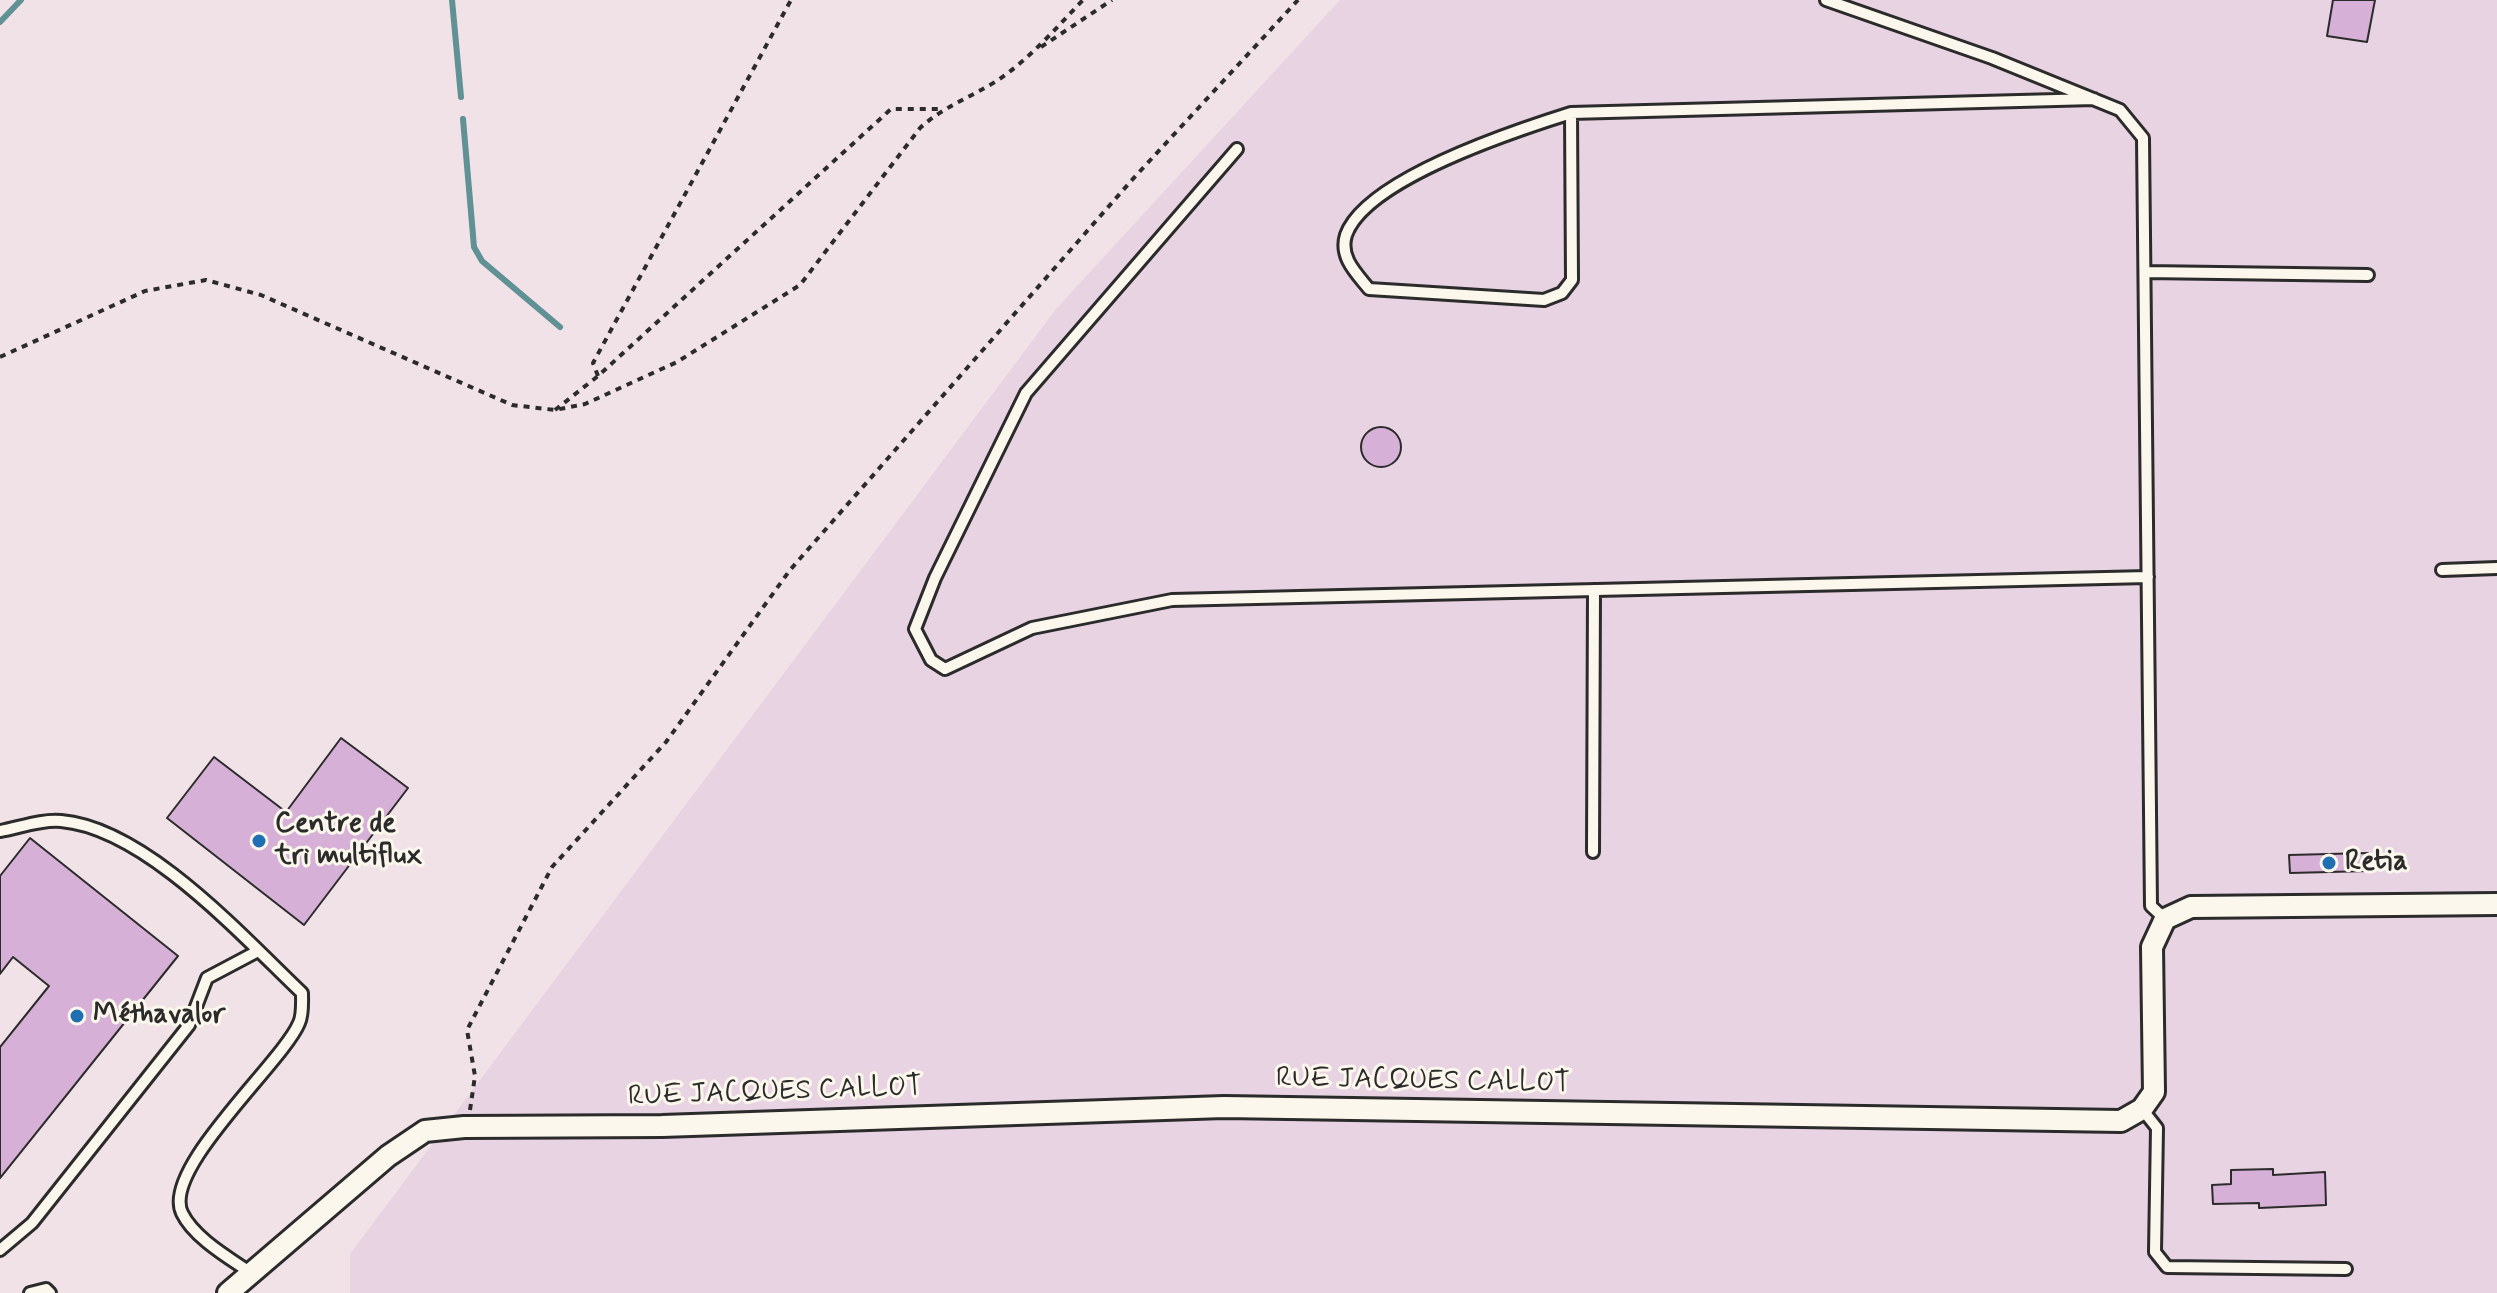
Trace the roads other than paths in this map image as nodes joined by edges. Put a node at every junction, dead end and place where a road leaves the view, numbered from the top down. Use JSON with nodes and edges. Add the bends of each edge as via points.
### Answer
{"nodes":[{"id":1,"x":1826,"y":0,"type":"edge"},
{"id":2,"x":2094,"y":99,"type":"junction"},
{"id":3,"x":1571,"y":113,"type":"junction"},
{"id":4,"x":1237,"y":149,"type":"dead end"},
{"id":5,"x":2145,"y":272,"type":"junction"},
{"id":6,"x":2368,"y":275,"type":"dead end"},
{"id":7,"x":2497,"y":568,"type":"edge"},
{"id":8,"x":2442,"y":570,"type":"dead end"},
{"id":9,"x":2148,"y":577,"type":"junction"},
{"id":10,"x":1594,"y":590,"type":"junction"},
{"id":11,"x":0,"y":831,"type":"edge"},
{"id":12,"x":1593,"y":852,"type":"dead end"},
{"id":13,"x":2497,"y":904,"type":"edge"},
{"id":14,"x":2165,"y":919,"type":"junction"},
{"id":15,"x":258,"y":951,"type":"junction"},
{"id":16,"x":2142,"y":1109,"type":"junction"},
{"id":17,"x":0,"y":1250,"type":"edge"},
{"id":18,"x":2346,"y":1269,"type":"dead end"},
{"id":19,"x":251,"y":1273,"type":"junction"},
{"id":20,"x":30,"y":1293,"type":"edge"},
{"id":21,"x":50,"y":1293,"type":"edge"},
{"id":22,"x":228,"y":1293,"type":"edge"}],
"edges":[{"from":1,"to":2,"type":"lane"},
{"from":2,"to":3,"type":"lane"},
{"from":2,"to":5,"type":"lane","via":[[2120,110],[2143,138]]},
{"from":3,"to":3,"type":"lane","via":[[1434,165],[1364,206],[1346,236],[1347,263],[1369,289],[1544,300],[1562,293],[1572,280]]},
{"from":4,"to":10,"type":"lane","via":[[1026,393],[915,629],[931,660],[945,669],[1032,628],[1172,600]]},
{"from":5,"to":6,"type":"lane"},
{"from":5,"to":9,"type":"lane"},
{"from":7,"to":8,"type":"lane"},
{"from":9,"to":10,"type":"lane"},
{"from":9,"to":14,"type":"lane","via":[[2151,906]]},
{"from":10,"to":12,"type":"lane"},
{"from":11,"to":15,"type":"lane","via":[[60,820],[122,838],[211,906]]},
{"from":13,"to":14,"type":"street","via":[[2191,907]]},
{"from":14,"to":16,"type":"street","via":[[2152,947],[2154,1092]]},
{"from":15,"to":17,"type":"lane","via":[[207,978],[189,1025],[32,1223]]},
{"from":15,"to":19,"type":"lane","via":[[302,993],[299,1023],[214,1132],[181,1192],[181,1212],[193,1226]]},
{"from":16,"to":18,"type":"lane","via":[[2157,1128],[2155,1252],[2167,1267]]},
{"from":16,"to":19,"type":"street","name":"RUE JACQUES CALLOT","via":[[2121,1121],[1224,1107],[662,1126],[464,1127],[425,1131],[388,1156]]},
{"from":19,"to":22,"type":"street","name":"RUE JACQUES CALLOT"},
{"from":20,"to":21,"type":"lane"}]}
